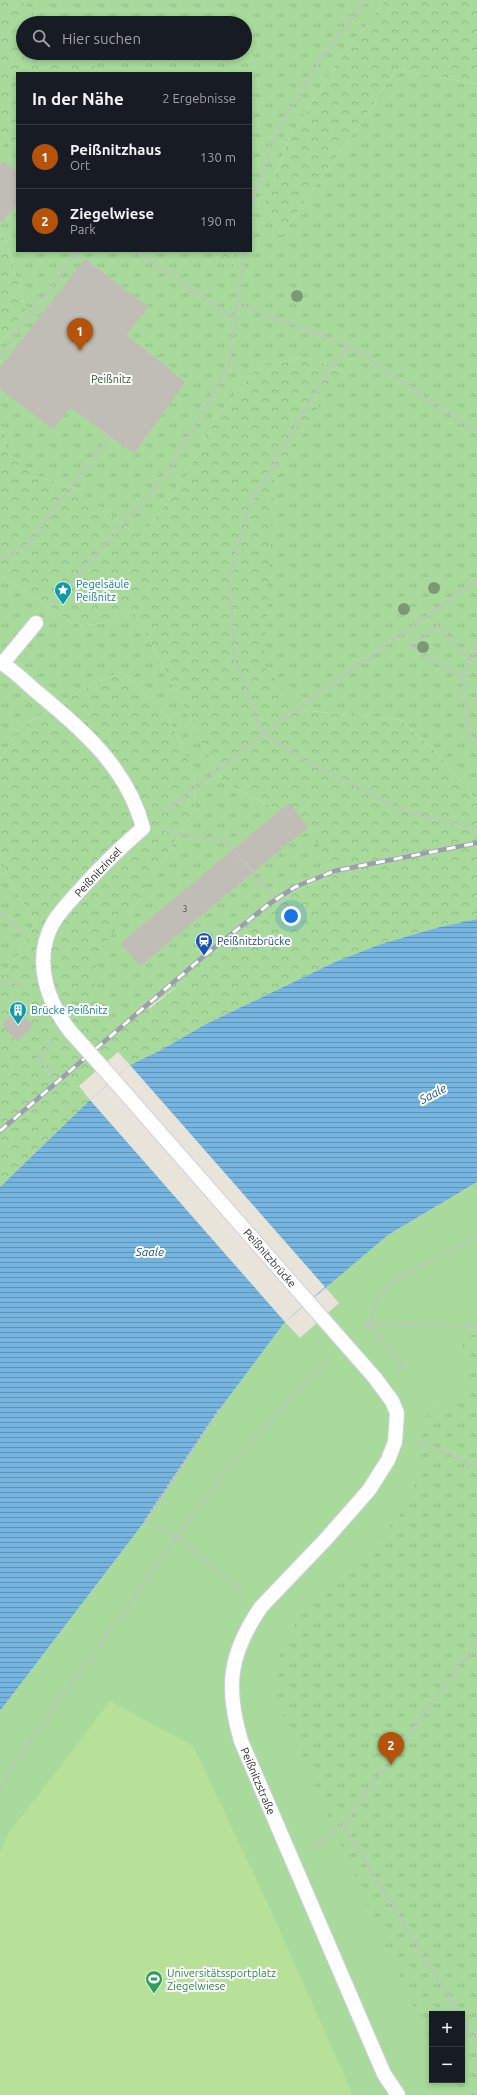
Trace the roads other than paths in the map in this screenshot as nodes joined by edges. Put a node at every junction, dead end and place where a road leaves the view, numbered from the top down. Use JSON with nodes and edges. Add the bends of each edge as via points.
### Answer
{"nodes":[{"id":1,"x":36,"y":623,"type":"road end"},
{"id":2,"x":1,"y":663,"type":"edge"},
{"id":3,"x":70,"y":1031,"type":"joint"},
{"id":4,"x":397,"y":1435,"type":"joint"},
{"id":5,"x":398,"y":2095,"type":"edge"}],
"edges":[{"from":1,"to":2,"type":"lane"},
{"from":2,"to":3,"type":"lane","name":"Peißnitzinsel","via":[[80,727],[128,788],[139,811],[143,828],[106,860],[61,912],[51,928],[44,951],[44,976],[47,990]]},
{"from":3,"to":4,"type":"lane","name":"Peißnitzbrücke","bridge":true,"via":[[388,1394],[395,1408]]},
{"from":4,"to":5,"type":"lane","name":"Peißnitzstraße","via":[[388,1460],[369,1490],[261,1607],[245,1632],[232,1669],[231,1695],[241,1741],[384,2074]]}]}
